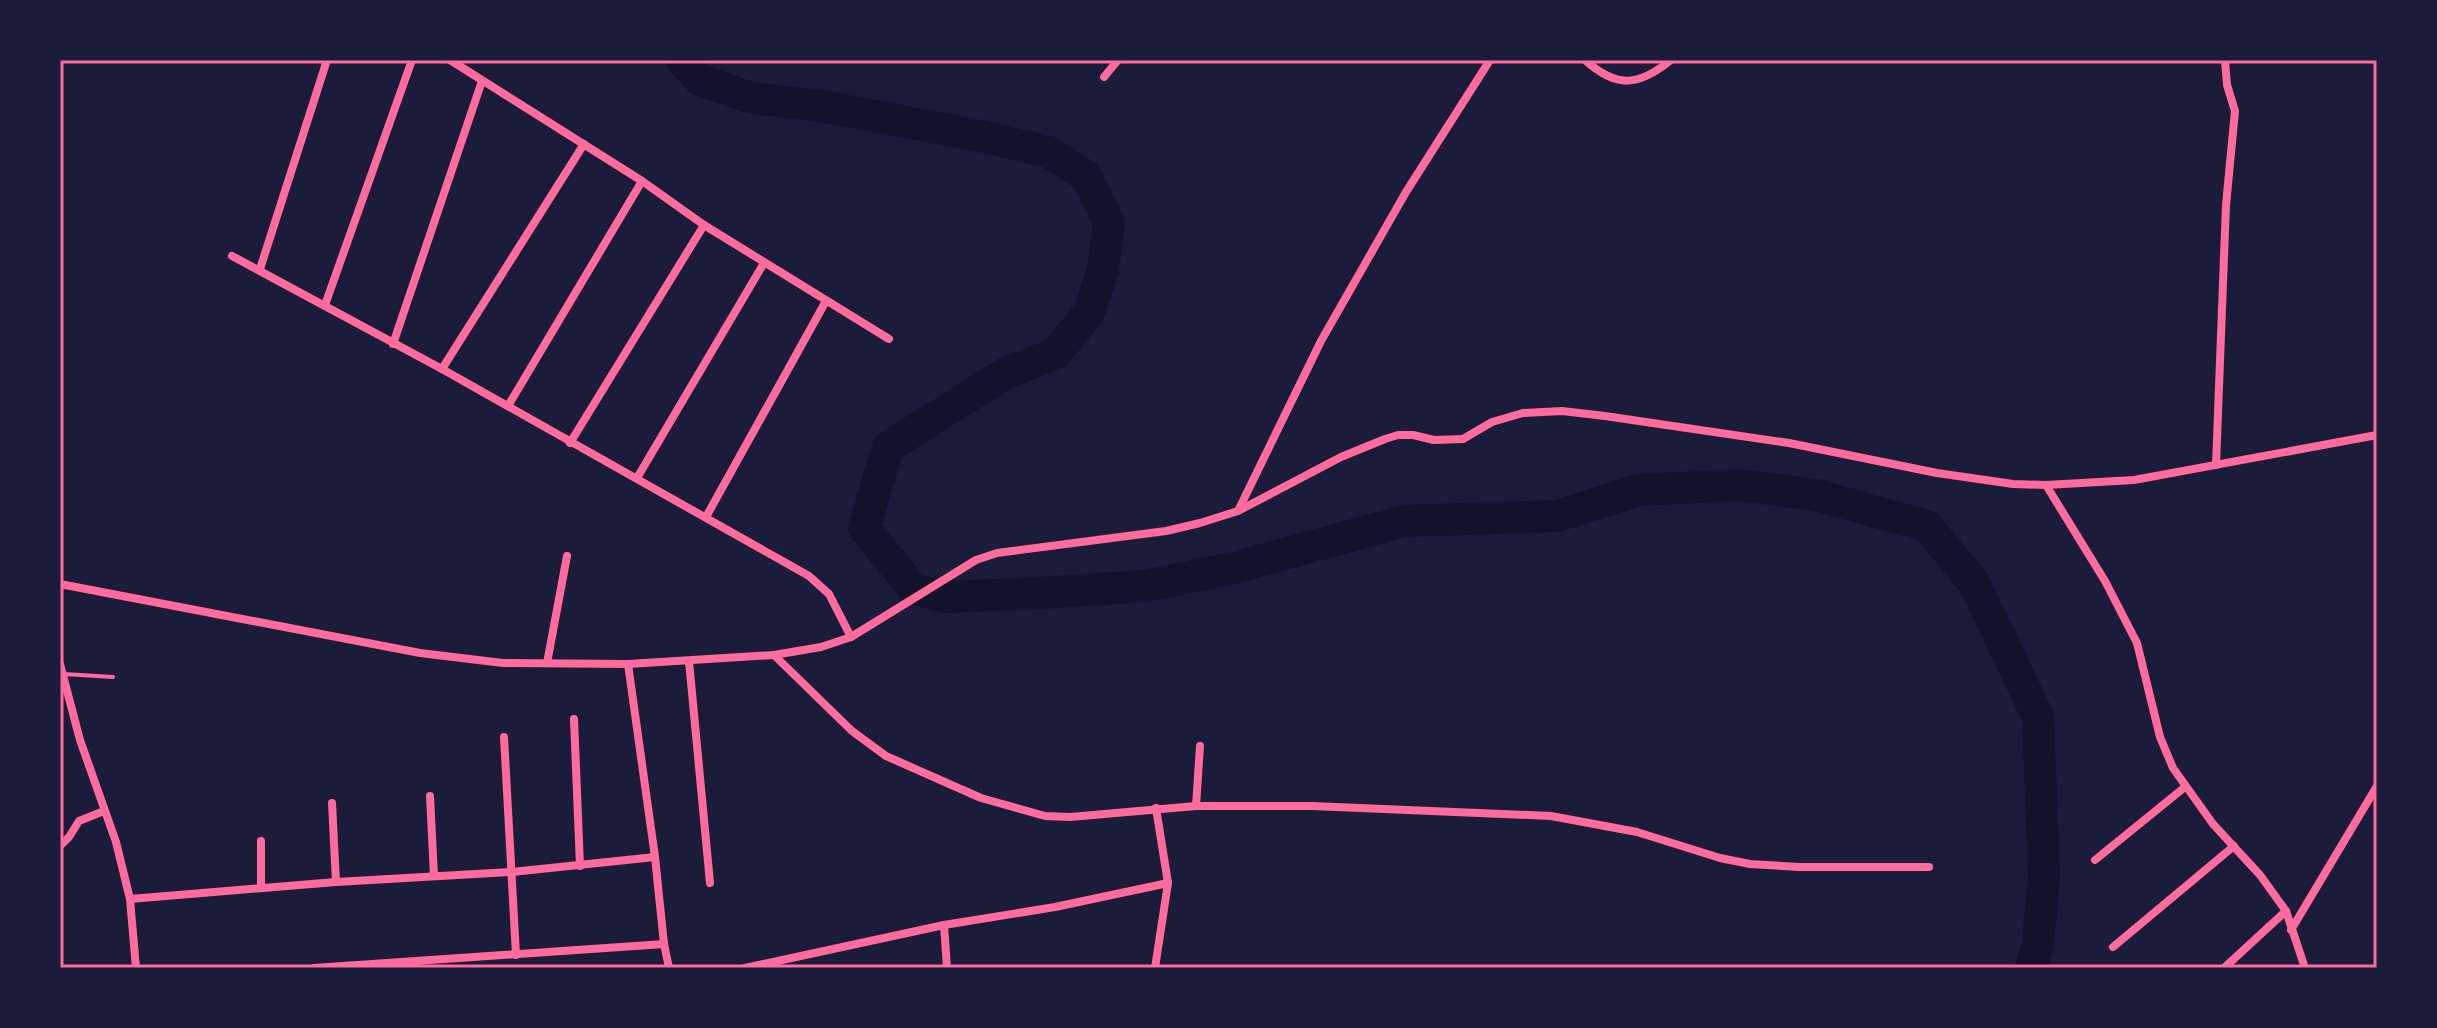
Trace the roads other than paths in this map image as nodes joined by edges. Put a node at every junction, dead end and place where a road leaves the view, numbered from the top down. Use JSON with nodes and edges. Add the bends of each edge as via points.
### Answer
{"nodes":[{"id":1,"x":327,"y":60,"type":"edge"},
{"id":2,"x":412,"y":60,"type":"edge"},
{"id":3,"x":450,"y":60,"type":"edge"},
{"id":4,"x":1118,"y":60,"type":"edge"},
{"id":5,"x":1490,"y":60,"type":"edge"},
{"id":6,"x":1585,"y":60,"type":"edge"},
{"id":7,"x":1671,"y":60,"type":"edge"},
{"id":8,"x":2225,"y":60,"type":"edge"},
{"id":9,"x":1104,"y":77,"type":"dead end"},
{"id":10,"x":482,"y":81,"type":"junction"},
{"id":11,"x":584,"y":144,"type":"junction"},
{"id":12,"x":642,"y":181,"type":"junction"},
{"id":13,"x":704,"y":225,"type":"junction"},
{"id":14,"x":232,"y":256,"type":"dead end"},
{"id":15,"x":764,"y":263,"type":"junction"},
{"id":16,"x":260,"y":269,"type":"junction"},
{"id":17,"x":826,"y":301,"type":"junction"},
{"id":18,"x":325,"y":305,"type":"junction"},
{"id":19,"x":889,"y":339,"type":"dead end"},
{"id":20,"x":393,"y":344,"type":"junction"},
{"id":21,"x":442,"y":369,"type":"junction"},
{"id":22,"x":508,"y":406,"type":"junction"},
{"id":23,"x":2377,"y":435,"type":"edge"},
{"id":24,"x":570,"y":443,"type":"junction"},
{"id":25,"x":2216,"y":465,"type":"junction"},
{"id":26,"x":637,"y":478,"type":"junction"},
{"id":27,"x":2046,"y":485,"type":"junction"},
{"id":28,"x":1238,"y":511,"type":"junction"},
{"id":29,"x":706,"y":517,"type":"junction"},
{"id":30,"x":567,"y":556,"type":"dead end"},
{"id":31,"x":60,"y":584,"type":"edge"},
{"id":32,"x":851,"y":637,"type":"junction"},
{"id":33,"x":774,"y":655,"type":"junction"},
{"id":34,"x":689,"y":661,"type":"junction"},
{"id":35,"x":547,"y":663,"type":"junction"},
{"id":36,"x":628,"y":664,"type":"junction"},
{"id":37,"x":61,"y":669,"type":"edge"},
{"id":38,"x":113,"y":677,"type":"dead end"},
{"id":39,"x":574,"y":719,"type":"dead end"},
{"id":40,"x":504,"y":737,"type":"dead end"},
{"id":41,"x":1200,"y":746,"type":"dead end"},
{"id":42,"x":2377,"y":786,"type":"edge"},
{"id":43,"x":2185,"y":787,"type":"junction"},
{"id":44,"x":430,"y":796,"type":"dead end"},
{"id":45,"x":332,"y":803,"type":"dead end"},
{"id":46,"x":1196,"y":806,"type":"junction"},
{"id":47,"x":1156,"y":808,"type":"junction"},
{"id":48,"x":104,"y":811,"type":"junction"},
{"id":49,"x":261,"y":841,"type":"dead end"},
{"id":50,"x":62,"y":844,"type":"edge"},
{"id":51,"x":2234,"y":846,"type":"junction"},
{"id":52,"x":655,"y":857,"type":"junction"},
{"id":53,"x":2095,"y":860,"type":"dead end"},
{"id":54,"x":580,"y":866,"type":"junction"},
{"id":55,"x":1929,"y":867,"type":"dead end"},
{"id":56,"x":512,"y":872,"type":"junction"},
{"id":57,"x":434,"y":876,"type":"junction"},
{"id":58,"x":336,"y":882,"type":"junction"},
{"id":59,"x":710,"y":883,"type":"dead end"},
{"id":60,"x":1168,"y":883,"type":"junction"},
{"id":61,"x":261,"y":887,"type":"junction"},
{"id":62,"x":130,"y":899,"type":"junction"},
{"id":63,"x":2286,"y":911,"type":"junction"},
{"id":64,"x":944,"y":925,"type":"junction"},
{"id":65,"x":2291,"y":930,"type":"junction"},
{"id":66,"x":664,"y":944,"type":"junction"},
{"id":67,"x":2113,"y":947,"type":"dead end"},
{"id":68,"x":516,"y":955,"type":"junction"},
{"id":69,"x":770,"y":966,"type":"edge"},
{"id":70,"x":136,"y":968,"type":"edge"},
{"id":71,"x":314,"y":968,"type":"edge"},
{"id":72,"x":669,"y":968,"type":"edge"},
{"id":73,"x":745,"y":968,"type":"edge"},
{"id":74,"x":947,"y":968,"type":"edge"},
{"id":75,"x":1155,"y":968,"type":"edge"},
{"id":76,"x":2224,"y":968,"type":"edge"},
{"id":77,"x":2305,"y":968,"type":"edge"}],
"edges":[{"from":1,"to":16,"type":"street"},
{"from":2,"to":18,"type":"street"},
{"from":3,"to":10,"type":"street"},
{"from":4,"to":9,"type":"street"},
{"from":5,"to":28,"type":"street","via":[[1321,341]]},
{"from":6,"to":7,"type":"street","via":[[1612,78],[1631,82],[1647,78]]},
{"from":8,"to":25,"type":"street","via":[[2235,111]]},
{"from":10,"to":11,"type":"street"},
{"from":10,"to":20,"type":"street"},
{"from":11,"to":12,"type":"street"},
{"from":11,"to":21,"type":"street"},
{"from":12,"to":13,"type":"street"},
{"from":12,"to":22,"type":"street"},
{"from":13,"to":15,"type":"street"},
{"from":13,"to":24,"type":"street"},
{"from":14,"to":16,"type":"street"},
{"from":15,"to":17,"type":"street"},
{"from":15,"to":26,"type":"street"},
{"from":16,"to":18,"type":"street"},
{"from":17,"to":19,"type":"street"},
{"from":17,"to":29,"type":"street"},
{"from":18,"to":20,"type":"street"},
{"from":20,"to":21,"type":"street"},
{"from":21,"to":22,"type":"street"},
{"from":22,"to":24,"type":"street"},
{"from":23,"to":25,"type":"street"},
{"from":24,"to":26,"type":"street"},
{"from":25,"to":27,"type":"street","via":[[2134,480]]},
{"from":26,"to":29,"type":"street"},
{"from":27,"to":28,"type":"street","via":[[1937,473],[1712,431],[1544,411],[1492,422],[1447,442],[1413,435],[1385,439]]},
{"from":27,"to":43,"type":"street","via":[[2137,643],[2160,737]]},
{"from":28,"to":32,"type":"street","via":[[1166,531],[997,553],[976,560]]},
{"from":29,"to":32,"type":"street","via":[[809,576],[829,594]]},
{"from":30,"to":35,"type":"street"},
{"from":31,"to":35,"type":"street","via":[[420,653]]},
{"from":32,"to":33,"type":"street"},
{"from":33,"to":34,"type":"street"},
{"from":33,"to":47,"type":"street","via":[[852,731],[886,756],[981,798],[1045,816]]},
{"from":34,"to":36,"type":"street"},
{"from":34,"to":59,"type":"street"},
{"from":35,"to":36,"type":"street"},
{"from":36,"to":52,"type":"street"},
{"from":37,"to":38,"type":"lane"},
{"from":37,"to":48,"type":"street"},
{"from":39,"to":54,"type":"street"},
{"from":40,"to":56,"type":"street"},
{"from":41,"to":46,"type":"street"},
{"from":42,"to":65,"type":"street"},
{"from":43,"to":51,"type":"street"},
{"from":43,"to":53,"type":"street"},
{"from":44,"to":57,"type":"street"},
{"from":45,"to":58,"type":"street"},
{"from":46,"to":47,"type":"street"},
{"from":46,"to":55,"type":"street","via":[[1551,816],[1637,832],[1750,864]]},
{"from":47,"to":60,"type":"street"},
{"from":48,"to":50,"type":"street","via":[[79,821]]},
{"from":48,"to":62,"type":"street"},
{"from":49,"to":61,"type":"street"},
{"from":51,"to":63,"type":"street"},
{"from":51,"to":67,"type":"street"},
{"from":52,"to":54,"type":"street"},
{"from":52,"to":66,"type":"street"},
{"from":54,"to":56,"type":"street"},
{"from":56,"to":57,"type":"street"},
{"from":56,"to":68,"type":"street"},
{"from":57,"to":58,"type":"street"},
{"from":58,"to":61,"type":"street"},
{"from":60,"to":64,"type":"street"},
{"from":60,"to":75,"type":"street"},
{"from":61,"to":62,"type":"street"},
{"from":62,"to":70,"type":"street"},
{"from":63,"to":65,"type":"street"},
{"from":63,"to":76,"type":"street"},
{"from":64,"to":69,"type":"street"},
{"from":64,"to":74,"type":"street"},
{"from":65,"to":77,"type":"street"},
{"from":66,"to":68,"type":"street"},
{"from":66,"to":72,"type":"street"},
{"from":68,"to":71,"type":"street"},
{"from":69,"to":73,"type":"street"}]}
